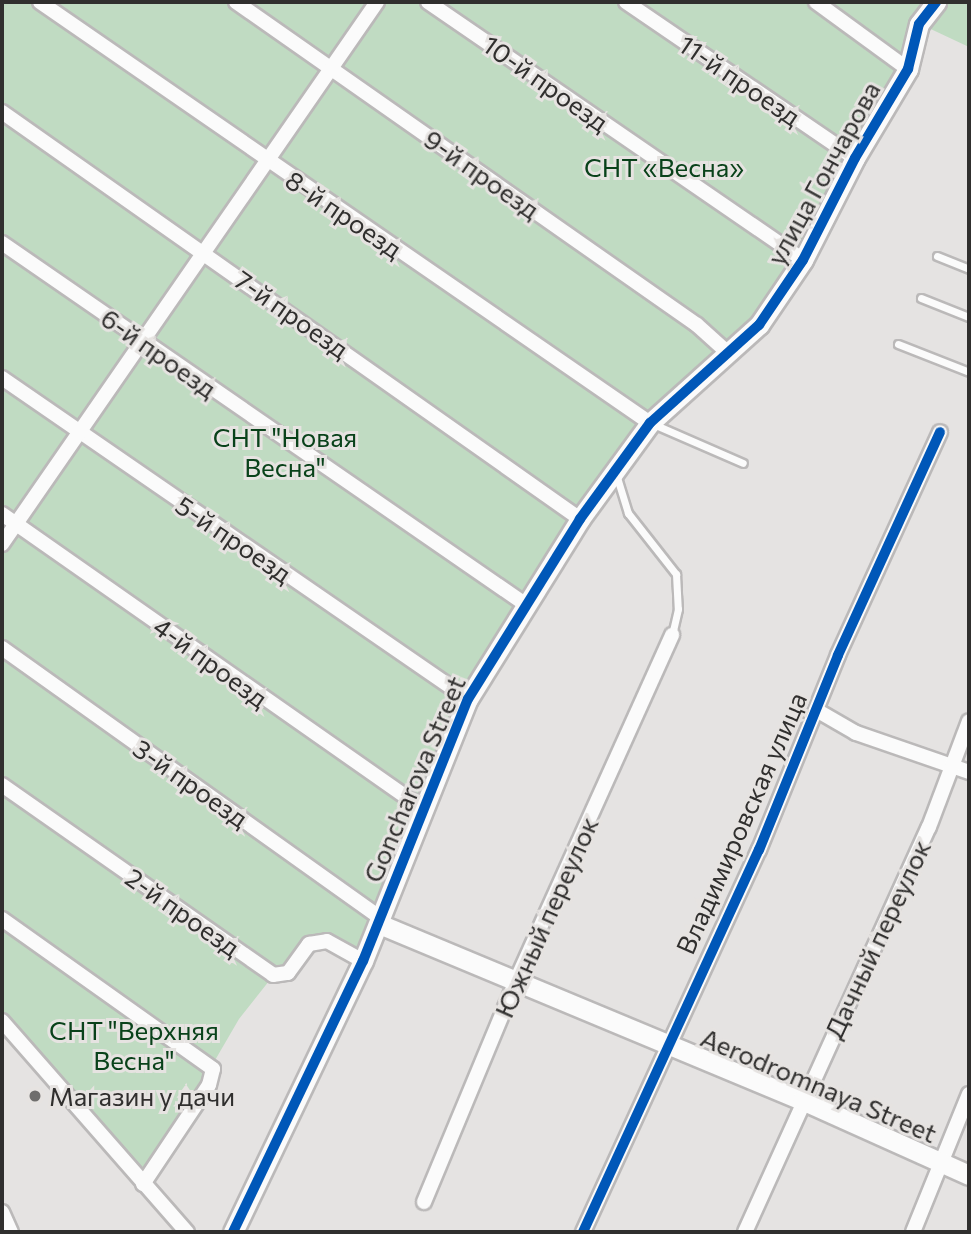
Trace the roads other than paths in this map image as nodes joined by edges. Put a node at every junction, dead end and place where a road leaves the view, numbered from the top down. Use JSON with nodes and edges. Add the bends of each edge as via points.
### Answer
{"nodes":[{"id":1,"x":40,"y":2,"type":"edge"},
{"id":2,"x":236,"y":2,"type":"edge"},
{"id":3,"x":377,"y":2,"type":"edge"},
{"id":4,"x":428,"y":2,"type":"edge"},
{"id":5,"x":626,"y":2,"type":"edge"},
{"id":6,"x":817,"y":2,"type":"edge"},
{"id":7,"x":936,"y":2,"type":"edge"},
{"id":8,"x":330,"y":67,"type":"junction"},
{"id":9,"x":908,"y":69,"type":"junction"},
{"id":10,"x":2,"y":112,"type":"edge"},
{"id":11,"x":855,"y":158,"type":"junction"},
{"id":12,"x":265,"y":160,"type":"junction"},
{"id":13,"x":2,"y":243,"type":"edge"},
{"id":14,"x":202,"y":250,"type":"junction"},
{"id":15,"x":937,"y":256,"type":"dead end"},
{"id":16,"x":803,"y":260,"type":"junction"},
{"id":17,"x":969,"y":269,"type":"edge"},
{"id":18,"x":921,"y":298,"type":"dead end"},
{"id":19,"x":969,"y":317,"type":"edge"},
{"id":20,"x":140,"y":341,"type":"junction"},
{"id":21,"x":898,"y":344,"type":"dead end"},
{"id":22,"x":726,"y":351,"type":"junction"},
{"id":23,"x":969,"y":372,"type":"edge"},
{"id":24,"x":2,"y":378,"type":"edge"},
{"id":25,"x":650,"y":423,"type":"junction"},
{"id":26,"x":78,"y":431,"type":"junction"},
{"id":27,"x":940,"y":432,"type":"dead end"},
{"id":28,"x":743,"y":463,"type":"dead end"},
{"id":29,"x":615,"y":470,"type":"junction"},
{"id":30,"x":2,"y":514,"type":"edge"},
{"id":31,"x":580,"y":519,"type":"junction"},
{"id":32,"x":16,"y":524,"type":"junction"},
{"id":33,"x":2,"y":544,"type":"edge"},
{"id":34,"x":525,"y":604,"type":"junction"},
{"id":35,"x":672,"y":635,"type":"joint"},
{"id":36,"x":2,"y":648,"type":"edge"},
{"id":37,"x":468,"y":698,"type":"junction"},
{"id":38,"x":818,"y":711,"type":"junction"},
{"id":39,"x":969,"y":721,"type":"edge"},
{"id":40,"x":954,"y":765,"type":"junction"},
{"id":41,"x":969,"y":772,"type":"edge"},
{"id":42,"x":2,"y":785,"type":"edge"},
{"id":43,"x":422,"y":808,"type":"junction"},
{"id":44,"x":2,"y":919,"type":"edge"},
{"id":45,"x":380,"y":921,"type":"junction"},
{"id":46,"x":363,"y":961,"type":"junction"},
{"id":47,"x":515,"y":983,"type":"junction"},
{"id":48,"x":2,"y":1021,"type":"edge"},
{"id":49,"x":668,"y":1045,"type":"junction"},
{"id":50,"x":969,"y":1094,"type":"edge"},
{"id":51,"x":802,"y":1100,"type":"junction"},
{"id":52,"x":941,"y":1163,"type":"junction"},
{"id":53,"x":969,"y":1175,"type":"edge"},
{"id":54,"x":143,"y":1184,"type":"junction"},
{"id":55,"x":424,"y":1202,"type":"dead end"},
{"id":56,"x":2,"y":1212,"type":"edge"},
{"id":57,"x":11,"y":1232,"type":"edge"},
{"id":58,"x":187,"y":1232,"type":"edge"},
{"id":59,"x":233,"y":1232,"type":"edge"},
{"id":60,"x":583,"y":1232,"type":"edge"},
{"id":61,"x":745,"y":1232,"type":"edge"},
{"id":62,"x":914,"y":1232,"type":"edge"}],
"edges":[{"from":1,"to":12,"type":"street","name":"8-й проезд"},
{"from":2,"to":8,"type":"street","name":"9-й проезд"},
{"from":3,"to":8,"type":"street"},
{"from":4,"to":16,"type":"street","name":"10-й проезд"},
{"from":5,"to":11,"type":"street","name":"11-й проезд"},
{"from":6,"to":9,"type":"street"},
{"from":7,"to":9,"type":"street","name":"улица Гончарова","via":[[919,24]]},
{"from":8,"to":12,"type":"street"},
{"from":8,"to":22,"type":"street","name":"9-й проезд","via":[[697,325]]},
{"from":9,"to":11,"type":"street","name":"улица Гончарова"},
{"from":10,"to":14,"type":"street","name":"7-й проезд"},
{"from":11,"to":16,"type":"street","name":"улица Гончарова"},
{"from":12,"to":14,"type":"street"},
{"from":12,"to":25,"type":"street","name":"8-й проезд"},
{"from":13,"to":20,"type":"street","name":"6-й проезд"},
{"from":14,"to":20,"type":"street"},
{"from":14,"to":31,"type":"street","name":"7-й проезд"},
{"from":15,"to":17,"type":"lane"},
{"from":16,"to":22,"type":"street","name":"улица Гончарова","via":[[759,325]]},
{"from":18,"to":19,"type":"lane"},
{"from":20,"to":26,"type":"street"},
{"from":20,"to":34,"type":"street","name":"6-й проезд"},
{"from":21,"to":23,"type":"lane"},
{"from":22,"to":25,"type":"street","name":"Goncharova Street"},
{"from":24,"to":26,"type":"street","name":"5-й проезд"},
{"from":25,"to":28,"type":"lane"},
{"from":25,"to":29,"type":"street","name":"Goncharova Street"},
{"from":26,"to":32,"type":"street"},
{"from":26,"to":37,"type":"street","name":"5-й проезд"},
{"from":27,"to":38,"type":"street","name":"Владимировская улица","via":[[838,655]]},
{"from":29,"to":31,"type":"street","name":"Goncharova Street"},
{"from":29,"to":35,"type":"lane","via":[[628,513],[676,574],[678,609]]},
{"from":30,"to":32,"type":"street","name":"4-й проезд"},
{"from":31,"to":34,"type":"street","name":"Goncharova Street"},
{"from":32,"to":33,"type":"street"},
{"from":32,"to":43,"type":"street","name":"4-й проезд"},
{"from":34,"to":37,"type":"street","name":"Goncharova Street"},
{"from":35,"to":47,"type":"street","name":"Южный переулок"},
{"from":36,"to":45,"type":"street","name":"3-й проезд"},
{"from":37,"to":43,"type":"street","name":"Goncharova Street"},
{"from":38,"to":40,"type":"street","via":[[856,733]]},
{"from":38,"to":49,"type":"street","name":"Владимировская улица"},
{"from":39,"to":40,"type":"street","name":"Дачный переулок"},
{"from":40,"to":41,"type":"street"},
{"from":40,"to":51,"type":"street","name":"Дачный переулок"},
{"from":42,"to":46,"type":"street","name":"2-й проезд","via":[[273,975],[288,974],[309,944],[327,941]]},
{"from":43,"to":45,"type":"street","name":"Goncharova Street"},
{"from":44,"to":54,"type":"street","via":[[213,1069],[209,1085]]},
{"from":45,"to":46,"type":"street","name":"Goncharova Street"},
{"from":45,"to":47,"type":"street","name":"Aerodromnaya Street"},
{"from":46,"to":59,"type":"street","name":"Goncharova Street"},
{"from":47,"to":49,"type":"street","name":"Aerodromnaya Street"},
{"from":47,"to":55,"type":"street","name":"Южный переулок"},
{"from":48,"to":54,"type":"street"},
{"from":49,"to":51,"type":"street","name":"Aerodromnaya Street"},
{"from":49,"to":60,"type":"street","name":"Владимировская улица"},
{"from":50,"to":52,"type":"street"},
{"from":51,"to":52,"type":"street","name":"Aerodromnaya Street"},
{"from":51,"to":61,"type":"street","name":"Дачный переулок"},
{"from":52,"to":53,"type":"street","name":"Aerodromnaya Street"},
{"from":52,"to":62,"type":"street"},
{"from":54,"to":58,"type":"street"},
{"from":56,"to":57,"type":"street"}]}
